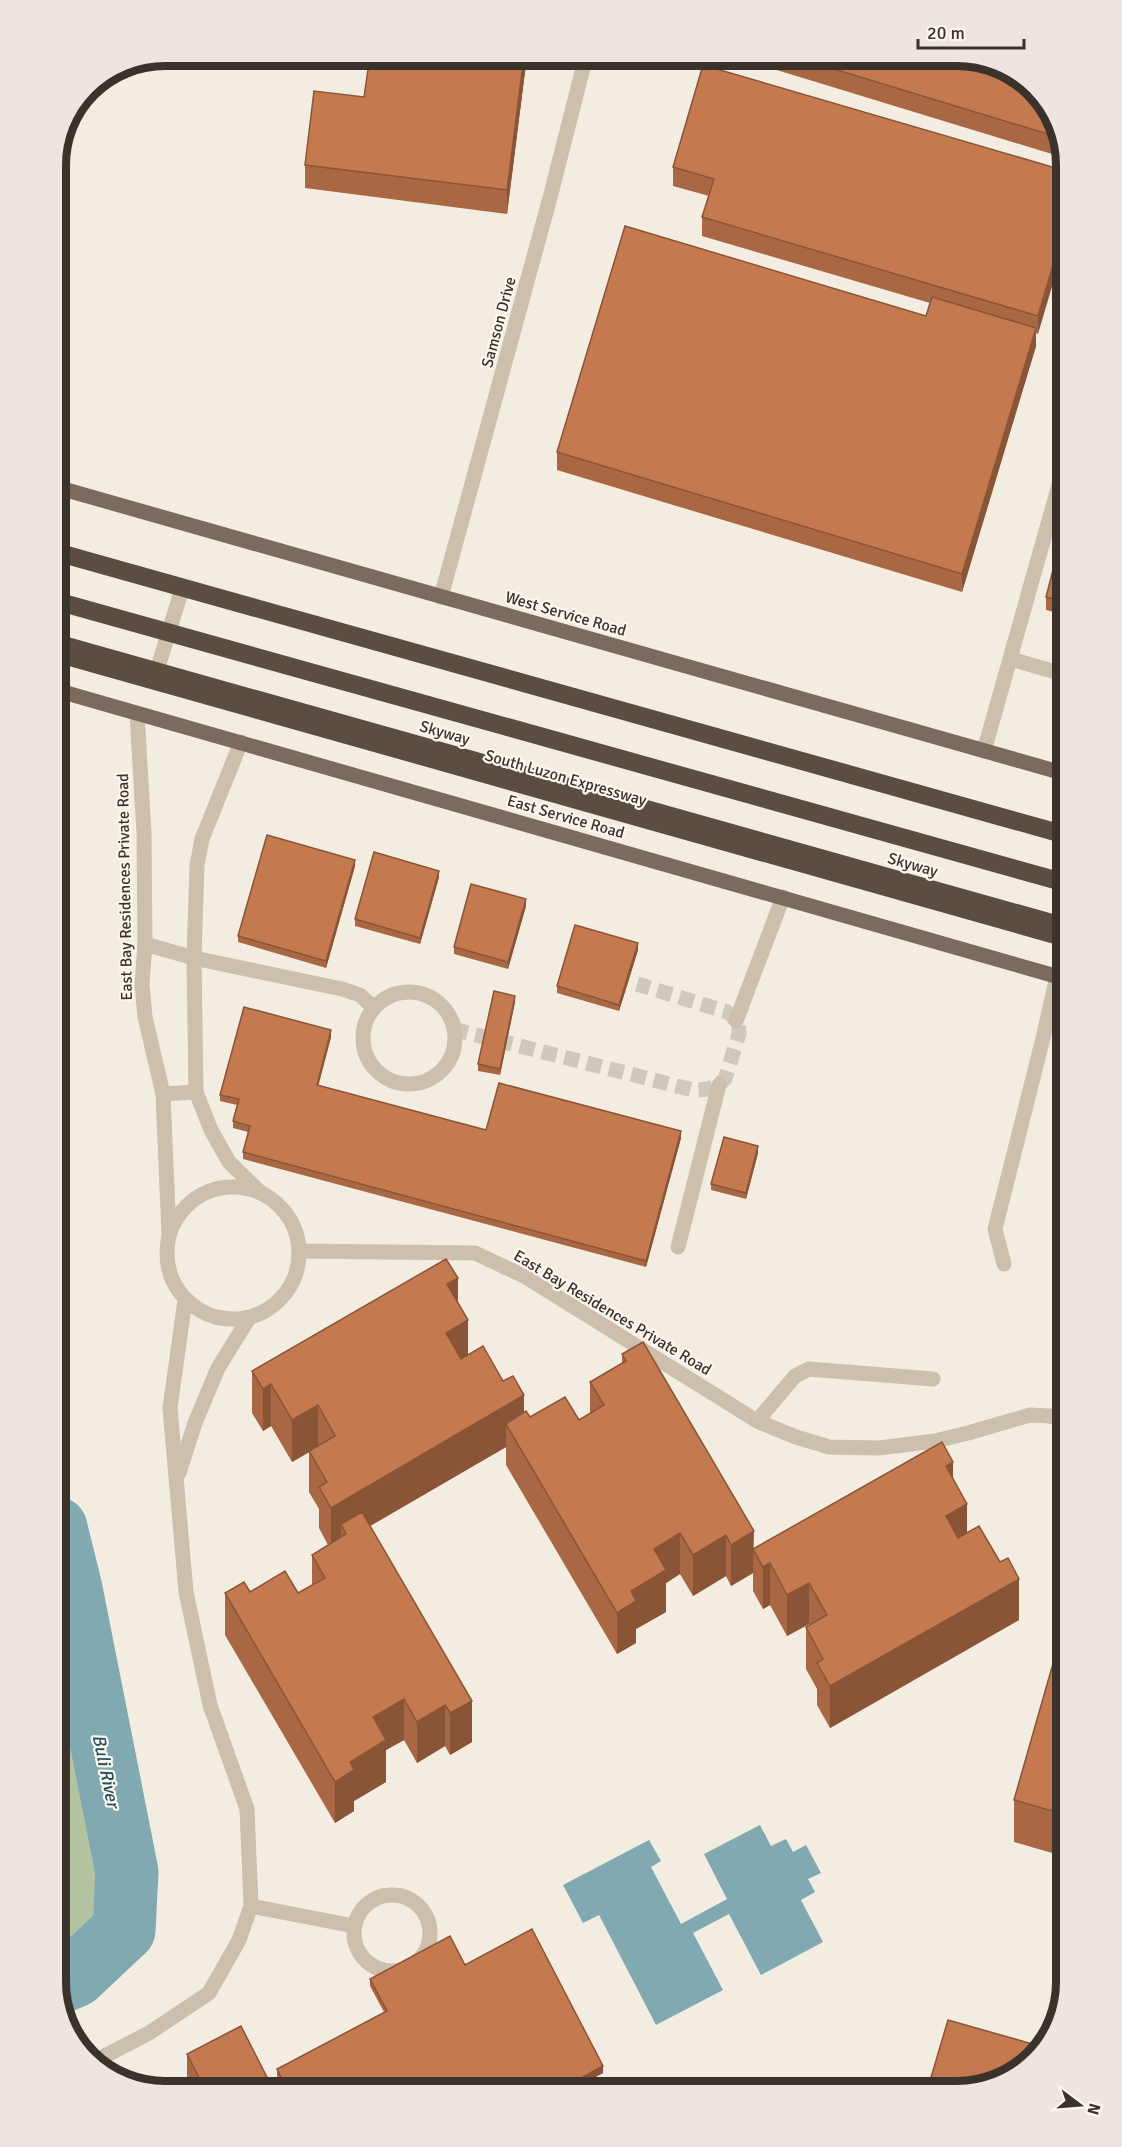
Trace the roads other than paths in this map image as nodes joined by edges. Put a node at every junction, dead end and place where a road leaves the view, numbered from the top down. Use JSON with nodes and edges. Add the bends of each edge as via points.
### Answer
{"nodes":[{"id":1,"x":583,"y":66,"type":"edge"},
{"id":2,"x":66,"y":490,"type":"edge"},
{"id":3,"x":1056,"y":496,"type":"edge"},
{"id":4,"x":66,"y":555,"type":"edge"},
{"id":5,"x":182,"y":589,"type":"junction"},
{"id":6,"x":441,"y":597,"type":"junction"},
{"id":7,"x":66,"y":604,"type":"edge"},
{"id":8,"x":66,"y":646,"type":"edge"},
{"id":9,"x":66,"y":656,"type":"edge"},
{"id":10,"x":1011,"y":659,"type":"junction"},
{"id":11,"x":1056,"y":672,"type":"edge"},
{"id":12,"x":154,"y":680,"type":"junction"},
{"id":13,"x":66,"y":693,"type":"edge"},
{"id":14,"x":137,"y":714,"type":"junction"},
{"id":15,"x":241,"y":742,"type":"junction"},
{"id":16,"x":984,"y":751,"type":"junction"},
{"id":17,"x":1056,"y":771,"type":"edge"},
{"id":18,"x":1056,"y":833,"type":"edge"},
{"id":19,"x":1056,"y":880,"type":"edge"},
{"id":20,"x":783,"y":897,"type":"junction"},
{"id":21,"x":1056,"y":924,"type":"edge"},
{"id":22,"x":1056,"y":935,"type":"edge"},
{"id":23,"x":145,"y":944,"type":"junction"},
{"id":24,"x":194,"y":958,"type":"junction"},
{"id":25,"x":1056,"y":976,"type":"edge"},
{"id":26,"x":1056,"y":997,"type":"edge"},
{"id":27,"x":374,"y":1008,"type":"junction"},
{"id":28,"x":736,"y":1021,"type":"dead end"},
{"id":29,"x":719,"y":1085,"type":"dead end"},
{"id":30,"x":196,"y":1092,"type":"junction"},
{"id":31,"x":163,"y":1094,"type":"junction"},
{"id":32,"x":260,"y":1192,"type":"junction"},
{"id":33,"x":169,"y":1235,"type":"junction"},
{"id":34,"x":678,"y":1246,"type":"dead end"},
{"id":35,"x":299,"y":1251,"type":"junction"},
{"id":36,"x":1004,"y":1264,"type":"dead end"},
{"id":37,"x":185,"y":1300,"type":"junction"},
{"id":38,"x":249,"y":1318,"type":"junction"},
{"id":39,"x":933,"y":1379,"type":"dead end"},
{"id":40,"x":1056,"y":1418,"type":"edge"},
{"id":41,"x":757,"y":1421,"type":"junction"},
{"id":42,"x":177,"y":1479,"type":"junction"},
{"id":43,"x":251,"y":1906,"type":"junction"},
{"id":44,"x":354,"y":1926,"type":"junction"},
{"id":45,"x":101,"y":2058,"type":"edge"}],
"edges":[{"from":1,"to":6,"type":"street","name":"Samson Drive"},
{"from":2,"to":6,"type":"main road","name":"West Service Road"},
{"from":3,"to":10,"type":"street"},
{"from":4,"to":5,"type":"highway"},
{"from":5,"to":12,"type":"street"},
{"from":5,"to":18,"type":"highway"},
{"from":6,"to":16,"type":"main road","name":"West Service Road"},
{"from":7,"to":19,"type":"highway","name":"Skyway","bridge":true},
{"from":8,"to":21,"type":"highway","name":"Skyway","bridge":true},
{"from":9,"to":12,"type":"highway","name":"South Luzon Expressway"},
{"from":10,"to":11,"type":"street"},
{"from":10,"to":16,"type":"street"},
{"from":12,"to":22,"type":"highway","name":"South Luzon Expressway"},
{"from":13,"to":14,"type":"main road","name":"East Service Road"},
{"from":14,"to":15,"type":"main road","name":"East Service Road"},
{"from":14,"to":23,"type":"street","name":"East Bay Residences Private Road"},
{"from":15,"to":20,"type":"main road","name":"East Service Road"},
{"from":15,"to":24,"type":"street","name":"East Bay Residences Private Road","via":[[202,839],[197,865]]},
{"from":16,"to":17,"type":"main road","name":"West Service Road"},
{"from":20,"to":25,"type":"main road","name":"East Service Road"},
{"from":20,"to":28,"type":"street"},
{"from":23,"to":24,"type":"street"},
{"from":23,"to":31,"type":"street","name":"East Bay Residences Private Road","via":[[145,1017]]},
{"from":24,"to":27,"type":"street","via":[[342,989],[360,995]]},
{"from":24,"to":30,"type":"street","name":"East Bay Residences Private Road"},
{"from":26,"to":36,"type":"street","via":[[995,1229]]},
{"from":27,"to":27,"type":"street","via":[[364,1026],[363,1047],[379,1073],[397,1083],[417,1083],[444,1067],[454,1039],[450,1019],[438,1003],[420,993],[400,993]]},
{"from":29,"to":34,"type":"street"},
{"from":30,"to":31,"type":"street"},
{"from":30,"to":32,"type":"street","name":"East Bay Residences Private Road","via":[[229,1162]]},
{"from":31,"to":33,"type":"street","name":"East Bay Residences Private Road"},
{"from":32,"to":33,"type":"street","name":"East Bay Residences Private Road","via":[[232,1186],[205,1192],[182,1210]]},
{"from":32,"to":35,"type":"street","name":"East Bay Residences Private Road","via":[[288,1216]]},
{"from":33,"to":37,"type":"street","name":"East Bay Residences Private Road","via":[[168,1270]]},
{"from":35,"to":38,"type":"street","name":"East Bay Residences Private Road","via":[[297,1271],[283,1297]]},
{"from":35,"to":41,"type":"street","name":"East Bay Residences Private Road","via":[[475,1253],[524,1276]]},
{"from":37,"to":38,"type":"street","name":"East Bay Residences Private Road","via":[[219,1319]]},
{"from":37,"to":42,"type":"street","name":"East Bay Residences Private Road","via":[[170,1408]]},
{"from":38,"to":42,"type":"street","name":"East Bay Residences Private Road","via":[[218,1368]]},
{"from":39,"to":41,"type":"street","via":[[809,1369],[795,1376]]},
{"from":40,"to":41,"type":"street","name":"East Bay Residences Private Road","via":[[1030,1415],[968,1434],[879,1448],[829,1446]]},
{"from":42,"to":43,"type":"street","name":"East Bay Residences Private Road","via":[[186,1592],[210,1705],[247,1809]]},
{"from":43,"to":44,"type":"street"},
{"from":43,"to":45,"type":"street","name":"East Bay Residences Private Road","via":[[239,1940],[209,1992],[148,2033]]},
{"from":44,"to":44,"type":"street","via":[[370,1901],[399,1895],[424,1911],[429,1940],[415,1964],[399,1971],[380,1970],[359,1953]]}]}
